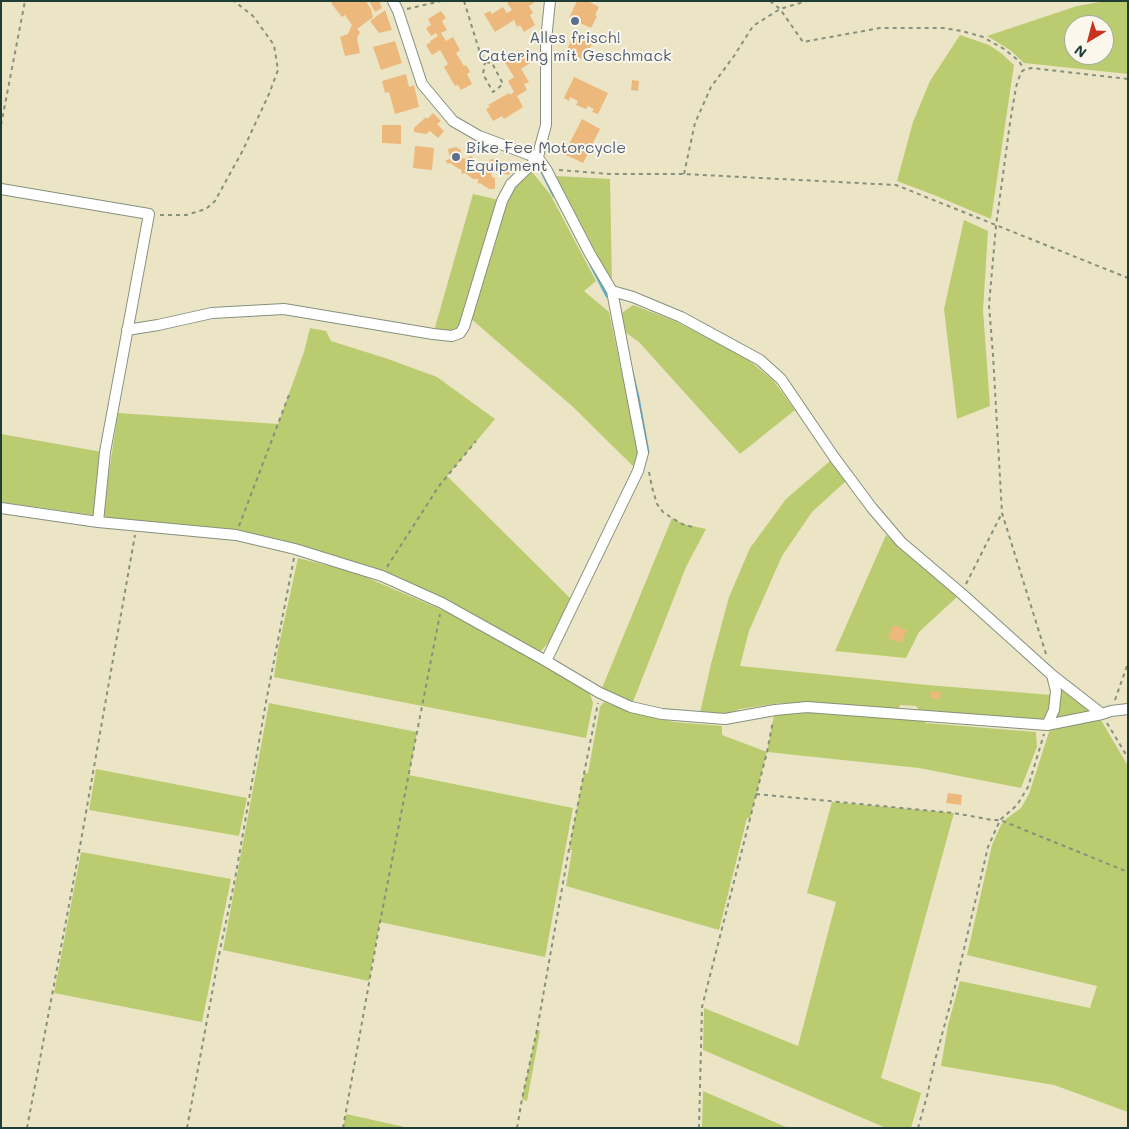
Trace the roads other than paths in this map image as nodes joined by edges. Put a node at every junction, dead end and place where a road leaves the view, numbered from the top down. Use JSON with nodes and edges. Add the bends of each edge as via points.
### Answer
{"nodes":[{"id":1,"x":393,"y":1,"type":"edge"},
{"id":2,"x":550,"y":1,"type":"edge"},
{"id":3,"x":538,"y":158,"type":"junction"},
{"id":4,"x":1,"y":189,"type":"edge"},
{"id":5,"x":612,"y":291,"type":"junction"},
{"id":6,"x":127,"y":330,"type":"junction"},
{"id":7,"x":1,"y":508,"type":"edge"},
{"id":8,"x":98,"y":522,"type":"junction"},
{"id":9,"x":546,"y":661,"type":"junction"},
{"id":10,"x":1052,"y":675,"type":"junction"},
{"id":11,"x":1128,"y":709,"type":"edge"},
{"id":12,"x":1106,"y":713,"type":"junction"},
{"id":13,"x":1047,"y":725,"type":"junction"}],
"edges":[{"from":1,"to":3,"type":"street","via":[[422,84],[453,121],[479,136]]},
{"from":2,"to":3,"type":"street","via":[[546,40],[546,125]]},
{"from":3,"to":5,"type":"street"},
{"from":3,"to":6,"type":"street","via":[[511,184],[502,201],[460,333],[452,336],[433,334],[284,309],[212,313]]},
{"from":4,"to":6,"type":"street","via":[[149,214]]},
{"from":5,"to":9,"type":"street","via":[[643,453],[638,471]]},
{"from":5,"to":10,"type":"street","via":[[681,317],[760,360],[781,379],[834,457],[901,542]]},
{"from":6,"to":8,"type":"street","via":[[106,452]]},
{"from":7,"to":8,"type":"street"},
{"from":8,"to":9,"type":"street","via":[[236,535],[295,549],[382,576],[442,603]]},
{"from":9,"to":13,"type":"street","via":[[600,694],[631,707],[662,714],[725,719],[807,708]]},
{"from":10,"to":12,"type":"street"},
{"from":10,"to":13,"type":"street","via":[[1056,691],[1054,710]]},
{"from":11,"to":12,"type":"street"},
{"from":12,"to":13,"type":"street"}]}
